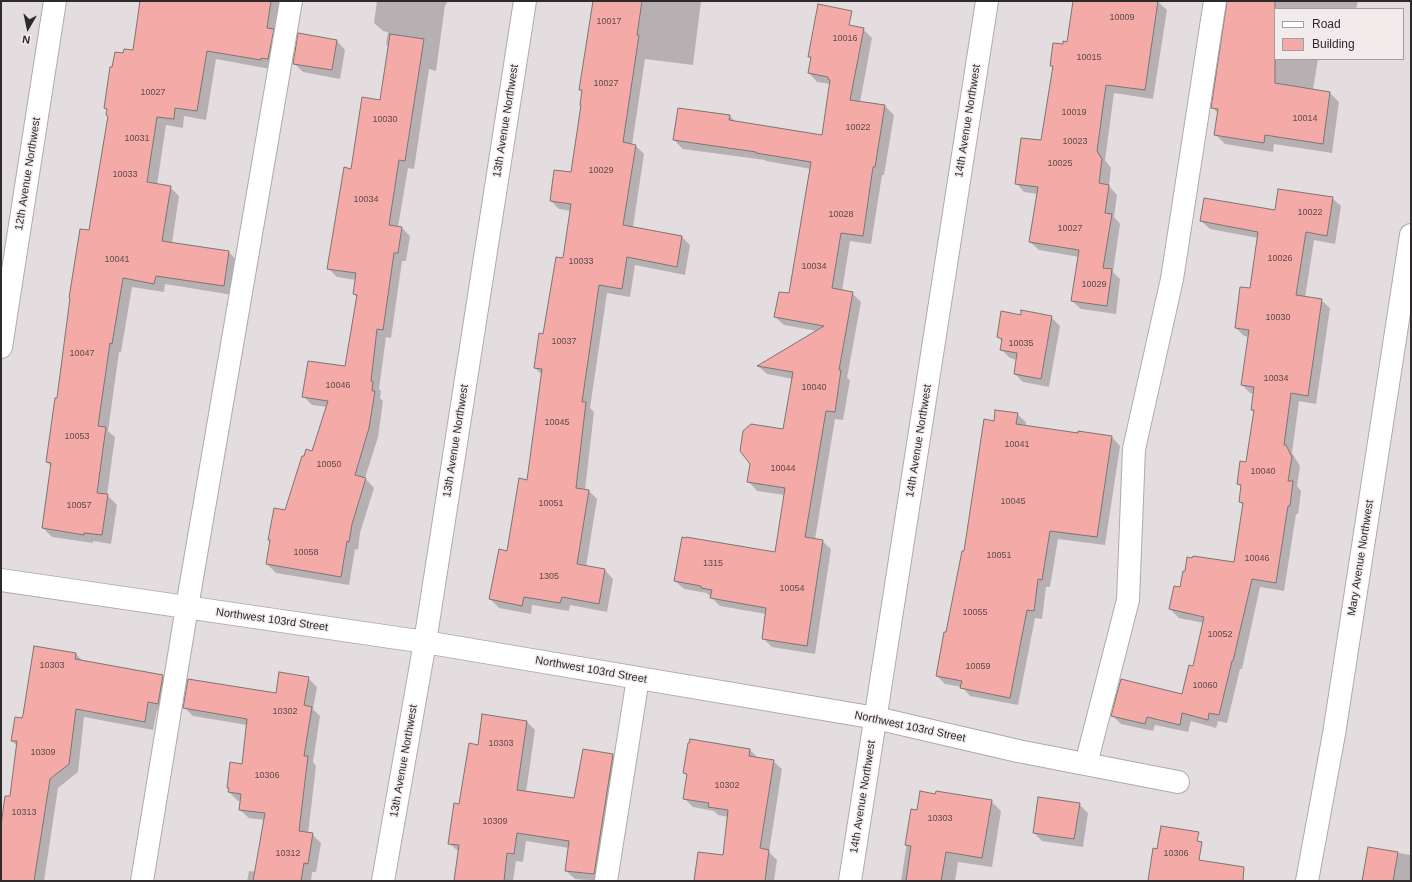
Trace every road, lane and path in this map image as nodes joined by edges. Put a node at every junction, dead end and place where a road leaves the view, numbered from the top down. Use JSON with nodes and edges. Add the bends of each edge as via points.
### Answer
{"nodes":[{"id":1,"x":55,"y":1,"type":"edge"},
{"id":2,"x":291,"y":1,"type":"edge"},
{"id":3,"x":525,"y":1,"type":"edge"},
{"id":4,"x":987,"y":1,"type":"edge"},
{"id":5,"x":1215,"y":1,"type":"edge"},
{"id":6,"x":1411,"y":235,"type":"edge"},
{"id":7,"x":1,"y":347,"type":"edge"},
{"id":8,"x":1,"y":580,"type":"edge"},
{"id":9,"x":187,"y":607,"type":"junction"},
{"id":10,"x":425,"y":642,"type":"junction"},
{"id":11,"x":638,"y":678,"type":"junction"},
{"id":12,"x":876,"y":718,"type":"junction"},
{"id":13,"x":1086,"y":764,"type":"junction"},
{"id":14,"x":1178,"y":782,"type":"dead end"},
{"id":15,"x":142,"y":881,"type":"edge"},
{"id":16,"x":383,"y":881,"type":"edge"},
{"id":17,"x":606,"y":881,"type":"edge"},
{"id":18,"x":850,"y":881,"type":"edge"},
{"id":19,"x":1307,"y":881,"type":"edge"}],
"edges":[{"from":1,"to":7,"type":"street","name":"12th Avenue Northwest"},
{"from":2,"to":9,"type":"street"},
{"from":3,"to":10,"type":"street","name":"13th Avenue Northwest"},
{"from":4,"to":12,"type":"street","name":"14th Avenue Northwest"},
{"from":5,"to":13,"type":"street","via":[[1172,280],[1134,449],[1128,600]]},
{"from":6,"to":19,"type":"street","name":"Mary Avenue Northwest","via":[[1334,734]]},
{"from":8,"to":9,"type":"street","name":"Northwest 103rd Street"},
{"from":9,"to":10,"type":"street","name":"Northwest 103rd Street"},
{"from":9,"to":15,"type":"street"},
{"from":10,"to":11,"type":"street","name":"Northwest 103rd Street"},
{"from":10,"to":16,"type":"street","name":"13th Avenue Northwest"},
{"from":11,"to":12,"type":"street","name":"Northwest 103rd Street"},
{"from":11,"to":17,"type":"street"},
{"from":12,"to":13,"type":"street","name":"Northwest 103rd Street"},
{"from":12,"to":18,"type":"street","name":"14th Avenue Northwest"},
{"from":13,"to":14,"type":"street","name":"Northwest 103rd Street"}]}
